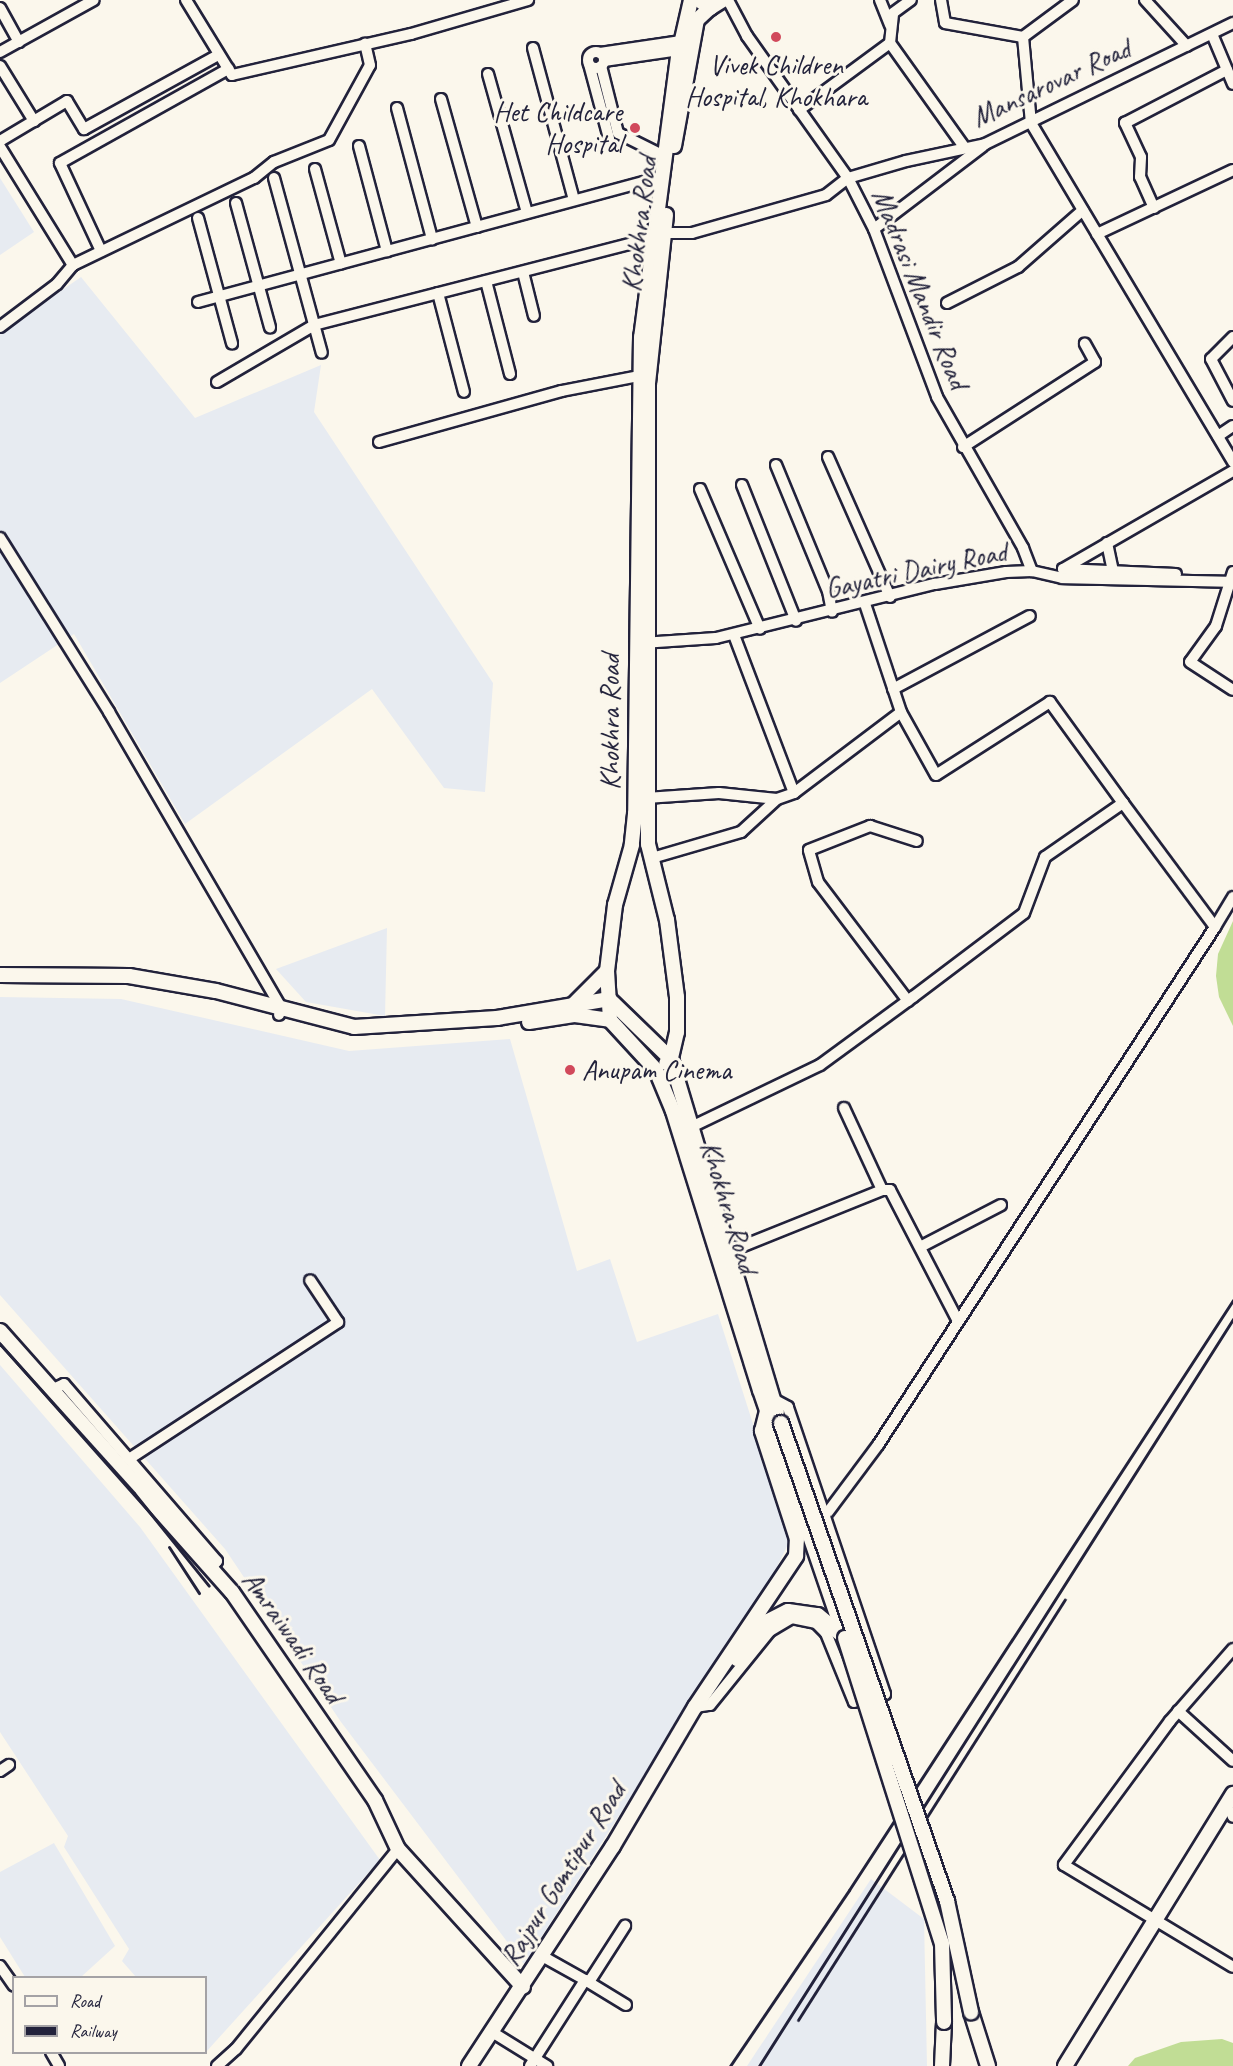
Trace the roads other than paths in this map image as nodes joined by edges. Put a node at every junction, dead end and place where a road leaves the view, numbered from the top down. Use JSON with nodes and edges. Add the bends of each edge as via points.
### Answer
{"nodes":[{"id":1,"x":94,"y":0,"type":"edge"},
{"id":2,"x":186,"y":0,"type":"edge"},
{"id":3,"x":528,"y":0,"type":"edge"},
{"id":4,"x":691,"y":0,"type":"edge"},
{"id":5,"x":880,"y":0,"type":"edge"},
{"id":6,"x":911,"y":0,"type":"edge"},
{"id":7,"x":941,"y":0,"type":"edge"},
{"id":8,"x":1073,"y":0,"type":"edge"},
{"id":9,"x":1145,"y":0,"type":"edge"},
{"id":10,"x":715,"y":3,"type":"edge"},
{"id":11,"x":0,"y":8,"type":"edge"},
{"id":12,"x":1233,"y":23,"type":"edge"},
{"id":13,"x":891,"y":28,"type":"junction"},
{"id":14,"x":1212,"y":34,"type":"junction"},
{"id":15,"x":1023,"y":37,"type":"junction"},
{"id":16,"x":19,"y":42,"type":"junction"},
{"id":17,"x":365,"y":44,"type":"junction"},
{"id":18,"x":890,"y":44,"type":"junction"},
{"id":19,"x":680,"y":45,"type":"junction"},
{"id":20,"x":1187,"y":46,"type":"junction"},
{"id":21,"x":532,"y":48,"type":"dead end"},
{"id":22,"x":0,"y":52,"type":"edge"},
{"id":23,"x":218,"y":55,"type":"junction"},
{"id":24,"x":601,"y":60,"type":"junction"},
{"id":25,"x":0,"y":66,"type":"edge"},
{"id":26,"x":228,"y":69,"type":"junction"},
{"id":27,"x":1227,"y":70,"type":"junction"},
{"id":28,"x":488,"y":74,"type":"dead end"},
{"id":29,"x":1233,"y":84,"type":"edge"},
{"id":30,"x":441,"y":99,"type":"dead end"},
{"id":31,"x":397,"y":108,"type":"dead end"},
{"id":32,"x":799,"y":110,"type":"junction"},
{"id":33,"x":34,"y":121,"type":"junction"},
{"id":34,"x":1031,"y":123,"type":"junction"},
{"id":35,"x":609,"y":138,"type":"dead end"},
{"id":36,"x":0,"y":141,"type":"edge"},
{"id":37,"x":985,"y":144,"type":"junction"},
{"id":38,"x":358,"y":146,"type":"dead end"},
{"id":39,"x":0,"y":147,"type":"edge"},
{"id":40,"x":965,"y":148,"type":"junction"},
{"id":41,"x":664,"y":156,"type":"junction"},
{"id":42,"x":315,"y":170,"type":"dead end"},
{"id":43,"x":1233,"y":170,"type":"edge"},
{"id":44,"x":661,"y":177,"type":"junction"},
{"id":45,"x":274,"y":178,"type":"dead end"},
{"id":46,"x":848,"y":178,"type":"junction"},
{"id":47,"x":574,"y":200,"type":"junction"},
{"id":48,"x":236,"y":203,"type":"dead end"},
{"id":49,"x":1154,"y":208,"type":"junction"},
{"id":50,"x":1083,"y":210,"type":"junction"},
{"id":51,"x":527,"y":213,"type":"junction"},
{"id":52,"x":198,"y":218,"type":"dead end"},
{"id":53,"x":477,"y":227,"type":"junction"},
{"id":54,"x":874,"y":229,"type":"junction"},
{"id":55,"x":1097,"y":234,"type":"junction"},
{"id":56,"x":658,"y":236,"type":"junction"},
{"id":57,"x":432,"y":239,"type":"junction"},
{"id":58,"x":101,"y":251,"type":"junction"},
{"id":59,"x":387,"y":251,"type":"junction"},
{"id":60,"x":341,"y":264,"type":"junction"},
{"id":61,"x":73,"y":265,"type":"junction"},
{"id":62,"x":523,"y":272,"type":"junction"},
{"id":63,"x":300,"y":274,"type":"junction"},
{"id":64,"x":486,"y":281,"type":"junction"},
{"id":65,"x":259,"y":286,"type":"junction"},
{"id":66,"x":438,"y":293,"type":"junction"},
{"id":67,"x":219,"y":297,"type":"junction"},
{"id":68,"x":198,"y":302,"type":"dead end"},
{"id":69,"x":947,"y":303,"type":"dead end"},
{"id":70,"x":534,"y":316,"type":"dead end"},
{"id":71,"x":314,"y":325,"type":"junction"},
{"id":72,"x":0,"y":327,"type":"edge"},
{"id":73,"x":270,"y":327,"type":"dead end"},
{"id":74,"x":1233,"y":337,"type":"edge"},
{"id":75,"x":232,"y":343,"type":"dead end"},
{"id":76,"x":1085,"y":344,"type":"dead end"},
{"id":77,"x":322,"y":353,"type":"dead end"},
{"id":78,"x":510,"y":374,"type":"dead end"},
{"id":79,"x":639,"y":376,"type":"junction"},
{"id":80,"x":217,"y":382,"type":"dead end"},
{"id":81,"x":464,"y":392,"type":"dead end"},
{"id":82,"x":1233,"y":401,"type":"edge"},
{"id":83,"x":1233,"y":426,"type":"edge"},
{"id":84,"x":1218,"y":436,"type":"junction"},
{"id":85,"x":380,"y":442,"type":"dead end"},
{"id":86,"x":963,"y":447,"type":"junction"},
{"id":87,"x":828,"y":458,"type":"dead end"},
{"id":88,"x":1233,"y":462,"type":"edge"},
{"id":89,"x":776,"y":465,"type":"dead end"},
{"id":90,"x":1233,"y":471,"type":"edge"},
{"id":91,"x":742,"y":485,"type":"dead end"},
{"id":92,"x":700,"y":489,"type":"dead end"},
{"id":93,"x":0,"y":538,"type":"edge"},
{"id":94,"x":1107,"y":543,"type":"junction"},
{"id":95,"x":1063,"y":569,"type":"junction"},
{"id":96,"x":1032,"y":571,"type":"junction"},
{"id":97,"x":1113,"y":571,"type":"junction"},
{"id":98,"x":1045,"y":573,"type":"junction"},
{"id":99,"x":1232,"y":578,"type":"edge"},
{"id":100,"x":890,"y":597,"type":"junction"},
{"id":101,"x":866,"y":604,"type":"junction"},
{"id":102,"x":832,"y":612,"type":"junction"},
{"id":103,"x":1030,"y":616,"type":"dead end"},
{"id":104,"x":796,"y":621,"type":"junction"},
{"id":105,"x":760,"y":630,"type":"junction"},
{"id":106,"x":734,"y":635,"type":"junction"},
{"id":107,"x":642,"y":643,"type":"junction"},
{"id":108,"x":893,"y":689,"type":"junction"},
{"id":109,"x":1233,"y":690,"type":"edge"},
{"id":110,"x":901,"y":712,"type":"junction"},
{"id":111,"x":794,"y":793,"type":"junction"},
{"id":112,"x":646,"y":798,"type":"junction"},
{"id":113,"x":777,"y":799,"type":"junction"},
{"id":114,"x":1123,"y":803,"type":"junction"},
{"id":115,"x":917,"y":841,"type":"dead end"},
{"id":116,"x":648,"y":843,"type":"junction"},
{"id":117,"x":632,"y":845,"type":"junction"},
{"id":118,"x":651,"y":858,"type":"junction"},
{"id":119,"x":1233,"y":897,"type":"edge"},
{"id":120,"x":1215,"y":927,"type":"junction"},
{"id":121,"x":607,"y":971,"type":"junction"},
{"id":122,"x":0,"y":975,"type":"edge"},
{"id":123,"x":0,"y":984,"type":"edge"},
{"id":124,"x":609,"y":999,"type":"junction"},
{"id":125,"x":908,"y":1001,"type":"junction"},
{"id":126,"x":573,"y":1005,"type":"junction"},
{"id":127,"x":280,"y":1012,"type":"junction"},
{"id":128,"x":610,"y":1020,"type":"junction"},
{"id":129,"x":671,"y":1059,"type":"junction"},
{"id":130,"x":656,"y":1070,"type":"junction"},
{"id":131,"x":844,"y":1108,"type":"dead end"},
{"id":132,"x":689,"y":1128,"type":"junction"},
{"id":133,"x":882,"y":1190,"type":"junction"},
{"id":134,"x":1001,"y":1205,"type":"dead end"},
{"id":135,"x":922,"y":1245,"type":"junction"},
{"id":136,"x":728,"y":1252,"type":"junction"},
{"id":137,"x":310,"y":1280,"type":"dead end"},
{"id":138,"x":958,"y":1321,"type":"junction"},
{"id":139,"x":0,"y":1331,"type":"edge"},
{"id":140,"x":53,"y":1389,"type":"junction"},
{"id":141,"x":770,"y":1400,"type":"junction"},
{"id":142,"x":777,"y":1425,"type":"junction"},
{"id":143,"x":129,"y":1459,"type":"junction"},
{"id":144,"x":828,"y":1512,"type":"dead end"},
{"id":145,"x":212,"y":1567,"type":"junction"},
{"id":146,"x":845,"y":1638,"type":"junction"},
{"id":147,"x":1233,"y":1648,"type":"edge"},
{"id":148,"x":695,"y":1707,"type":"junction"},
{"id":149,"x":1178,"y":1711,"type":"junction"},
{"id":150,"x":1233,"y":1761,"type":"edge"},
{"id":151,"x":1233,"y":1794,"type":"edge"},
{"id":152,"x":1232,"y":1813,"type":"edge"},
{"id":153,"x":398,"y":1849,"type":"junction"},
{"id":154,"x":1157,"y":1922,"type":"junction"},
{"id":155,"x":625,"y":1926,"type":"dead end"},
{"id":156,"x":543,"y":1956,"type":"junction"},
{"id":157,"x":0,"y":1966,"type":"edge"},
{"id":158,"x":1233,"y":1967,"type":"edge"},
{"id":159,"x":587,"y":1981,"type":"junction"},
{"id":160,"x":12,"y":1983,"type":"edge"},
{"id":161,"x":522,"y":1987,"type":"junction"},
{"id":162,"x":626,"y":2005,"type":"dead end"},
{"id":163,"x":492,"y":2032,"type":"junction"},
{"id":164,"x":533,"y":2062,"type":"edge"},
{"id":165,"x":217,"y":2066,"type":"edge"},
{"id":166,"x":469,"y":2066,"type":"edge"},
{"id":167,"x":547,"y":2066,"type":"edge"},
{"id":168,"x":942,"y":2066,"type":"edge"},
{"id":169,"x":988,"y":2066,"type":"edge"},
{"id":170,"x":1065,"y":2066,"type":"edge"},
{"id":171,"x":1074,"y":2066,"type":"edge"}],
"edges":[{"from":1,"to":16,"type":"street"},
{"from":2,"to":23,"type":"street"},
{"from":3,"to":17,"type":"street"},
{"from":4,"to":19,"type":"main road","name":"Khokhra Road"},
{"from":5,"to":13,"type":"street"},
{"from":6,"to":13,"type":"street","via":[[893,13]]},
{"from":7,"to":15,"type":"street","via":[[945,23]]},
{"from":8,"to":15,"type":"street"},
{"from":9,"to":20,"type":"street"},
{"from":10,"to":32,"type":"street","name":"Madrasi Mandir Road","via":[[747,36]]},
{"from":10,"to":56,"type":"main road","name":"Khokhra Road","via":[[697,20]]},
{"from":11,"to":16,"type":"street"},
{"from":12,"to":14,"type":"street","name":"Mansarovar Road"},
{"from":13,"to":18,"type":"street"},
{"from":14,"to":20,"type":"street","name":"Mansarovar Road"},
{"from":14,"to":27,"type":"street"},
{"from":15,"to":34,"type":"street"},
{"from":16,"to":22,"type":"street"},
{"from":17,"to":26,"type":"street","via":[[232,75]]},
{"from":17,"to":58,"type":"street","via":[[370,65],[329,140],[274,162],[254,178]]},
{"from":18,"to":32,"type":"street"},
{"from":18,"to":40,"type":"street"},
{"from":19,"to":24,"type":"street"},
{"from":19,"to":41,"type":"main road","name":"Khokhra Road"},
{"from":20,"to":34,"type":"street","name":"Mansarovar Road"},
{"from":21,"to":47,"type":"street"},
{"from":23,"to":26,"type":"street"},
{"from":23,"to":33,"type":"street","via":[[84,129],[67,101]]},
{"from":24,"to":35,"type":"street","via":[[589,64]]},
{"from":24,"to":41,"type":"street","via":[[618,133]]},
{"from":25,"to":33,"type":"street"},
{"from":26,"to":58,"type":"street","via":[[60,164]]},
{"from":27,"to":29,"type":"street"},
{"from":27,"to":49,"type":"street","via":[[1125,123],[1141,157],[1140,177]]},
{"from":28,"to":51,"type":"street"},
{"from":30,"to":53,"type":"street"},
{"from":31,"to":57,"type":"street"},
{"from":32,"to":46,"type":"street","name":"Madrasi Mandir Road"},
{"from":33,"to":36,"type":"street"},
{"from":34,"to":37,"type":"street","name":"Mansarovar Road"},
{"from":34,"to":50,"type":"street"},
{"from":37,"to":40,"type":"street","name":"Mansarovar Road"},
{"from":37,"to":54,"type":"street"},
{"from":38,"to":59,"type":"street"},
{"from":39,"to":61,"type":"street"},
{"from":40,"to":46,"type":"street","name":"Mansarovar Road"},
{"from":41,"to":44,"type":"main road","name":"Khokhra Road"},
{"from":42,"to":60,"type":"street"},
{"from":43,"to":49,"type":"street"},
{"from":44,"to":47,"type":"street"},
{"from":44,"to":56,"type":"main road","name":"Khokhra Road"},
{"from":45,"to":63,"type":"street"},
{"from":46,"to":54,"type":"street","name":"Madrasi Mandir Road"},
{"from":46,"to":56,"type":"street","via":[[826,195],[692,233]]},
{"from":47,"to":51,"type":"street"},
{"from":48,"to":65,"type":"street"},
{"from":49,"to":55,"type":"street"},
{"from":50,"to":55,"type":"street"},
{"from":50,"to":69,"type":"street","via":[[1018,267]]},
{"from":51,"to":53,"type":"street"},
{"from":52,"to":67,"type":"street"},
{"from":53,"to":57,"type":"street"},
{"from":54,"to":86,"type":"street","name":"Madrasi Mandir Road","via":[[929,378]]},
{"from":55,"to":84,"type":"street"},
{"from":56,"to":62,"type":"street"},
{"from":56,"to":79,"type":"main road","name":"Khokhra Road"},
{"from":56,"to":107,"type":"main road","name":"Khokhra Road","via":[[648,383]]},
{"from":57,"to":59,"type":"street"},
{"from":58,"to":61,"type":"street"},
{"from":59,"to":60,"type":"street"},
{"from":60,"to":63,"type":"street"},
{"from":61,"to":72,"type":"street","via":[[57,284]]},
{"from":62,"to":64,"type":"street"},
{"from":62,"to":70,"type":"street"},
{"from":63,"to":65,"type":"street"},
{"from":63,"to":71,"type":"street"},
{"from":64,"to":66,"type":"street"},
{"from":64,"to":78,"type":"street"},
{"from":65,"to":67,"type":"street"},
{"from":65,"to":73,"type":"street"},
{"from":66,"to":71,"type":"street"},
{"from":66,"to":81,"type":"street"},
{"from":67,"to":68,"type":"street"},
{"from":67,"to":75,"type":"street"},
{"from":71,"to":77,"type":"street"},
{"from":71,"to":80,"type":"street"},
{"from":74,"to":82,"type":"street","via":[[1211,359]]},
{"from":76,"to":86,"type":"street","via":[[1095,362]]},
{"from":79,"to":85,"type":"street","via":[[562,391]]},
{"from":79,"to":107,"type":"main road","name":"Khokhra Road"},
{"from":83,"to":84,"type":"street"},
{"from":84,"to":88,"type":"street"},
{"from":86,"to":96,"type":"street","name":"Madrasi Mandir Road","via":[[1023,548]]},
{"from":87,"to":100,"type":"street"},
{"from":89,"to":102,"type":"street","via":[[828,591]]},
{"from":90,"to":94,"type":"street"},
{"from":91,"to":104,"type":"street"},
{"from":92,"to":105,"type":"street"},
{"from":93,"to":127,"type":"street","via":[[97,692]]},
{"from":94,"to":95,"type":"street"},
{"from":94,"to":97,"type":"street"},
{"from":95,"to":97,"type":"street"},
{"from":95,"to":98,"type":"street"},
{"from":96,"to":98,"type":"street","name":"Gayatri Dairy Road"},
{"from":96,"to":100,"type":"street","name":"Gayatri Dairy Road","via":[[935,584]]},
{"from":97,"to":99,"type":"street"},
{"from":98,"to":99,"type":"street","name":"Gayatri Dairy Road","via":[[1062,578]]},
{"from":99,"to":109,"type":"street","via":[[1216,626],[1190,662]]},
{"from":100,"to":101,"type":"street","name":"Gayatri Dairy Road"},
{"from":101,"to":102,"type":"street","name":"Gayatri Dairy Road"},
{"from":101,"to":108,"type":"street"},
{"from":102,"to":104,"type":"street","name":"Gayatri Dairy Road"},
{"from":103,"to":108,"type":"street"},
{"from":104,"to":105,"type":"street","name":"Gayatri Dairy Road"},
{"from":105,"to":106,"type":"street","name":"Gayatri Dairy Road"},
{"from":106,"to":107,"type":"street","name":"Gayatri Dairy Road"},
{"from":106,"to":111,"type":"street"},
{"from":107,"to":112,"type":"main road","name":"Khokhra Road"},
{"from":107,"to":117,"type":"main road","name":"Khokhra Road"},
{"from":108,"to":110,"type":"street"},
{"from":110,"to":111,"type":"street"},
{"from":110,"to":114,"type":"street","via":[[936,775],[1050,702]]},
{"from":111,"to":113,"type":"street"},
{"from":112,"to":113,"type":"street","via":[[719,793]]},
{"from":112,"to":116,"type":"main road","name":"Khokhra Road"},
{"from":113,"to":118,"type":"street","via":[[741,832]]},
{"from":114,"to":120,"type":"street"},
{"from":114,"to":125,"type":"street","via":[[1045,857],[1024,914]]},
{"from":115,"to":125,"type":"street","via":[[870,826],[809,850],[818,882]]},
{"from":116,"to":117,"type":"main road"},
{"from":116,"to":118,"type":"main road","name":"Khokhra Road"},
{"from":117,"to":121,"type":"main road","name":"Khokhra Road","via":[[615,905]]},
{"from":118,"to":129,"type":"main road","name":"Khokhra Road","via":[[667,921],[677,997],[677,1032]]},
{"from":119,"to":120,"type":"street"},
{"from":120,"to":138,"type":"street"},
{"from":121,"to":124,"type":"main road","name":"Khokhra Road"},
{"from":121,"to":126,"type":"main road"},
{"from":122,"to":127,"type":"main road","via":[[129,976],[216,991]]},
{"from":123,"to":127,"type":"main road","via":[[132,985]]},
{"from":124,"to":126,"type":"main road"},
{"from":124,"to":128,"type":"main road","name":"Khokhra Road"},
{"from":124,"to":129,"type":"main road"},
{"from":125,"to":132,"type":"street","via":[[820,1065]]},
{"from":126,"to":127,"type":"main road","via":[[497,1018],[354,1027]]},
{"from":127,"to":128,"type":"main road","via":[[355,1034],[491,1027],[575,1015]]},
{"from":128,"to":130,"type":"main road","name":"Khokhra Road"},
{"from":129,"to":130,"type":"main road"},
{"from":129,"to":132,"type":"main road","name":"Khokhra Road"},
{"from":130,"to":141,"type":"main road","name":"Khokhra Road"},
{"from":131,"to":133,"type":"street"},
{"from":132,"to":136,"type":"main road","name":"Khokhra Road"},
{"from":133,"to":135,"type":"street","via":[[896,1196]]},
{"from":133,"to":136,"type":"street"},
{"from":134,"to":135,"type":"street"},
{"from":135,"to":138,"type":"street"},
{"from":136,"to":141,"type":"main road","name":"Khokhra Road"},
{"from":137,"to":143,"type":"street","via":[[338,1322]]},
{"from":138,"to":144,"type":"street","via":[[878,1445]]},
{"from":139,"to":140,"type":"main road","name":"Amraiwadi Road"},
{"from":140,"to":143,"type":"street","via":[[64,1384]]},
{"from":140,"to":145,"type":"main road","name":"Amraiwadi Road"},
{"from":141,"to":142,"type":"main road","name":"Khokhra Road"},
{"from":141,"to":148,"type":"main road","via":[[762,1431],[799,1548]]},
{"from":141,"to":148,"type":"street","via":[[788,1407],[885,1694],[854,1702],[826,1633],[816,1623],[792,1618],[770,1631],[710,1705]]},
{"from":142,"to":146,"type":"main road"},
{"from":142,"to":169,"type":"main road","bridge":true,"via":[[947,1901],[971,2012]]},
{"from":143,"to":145,"type":"street","via":[[217,1561]]},
{"from":145,"to":153,"type":"main road","name":"Amraiwadi Road","via":[[375,1800]]},
{"from":146,"to":148,"type":"main road","via":[[811,1611],[780,1613]]},
{"from":146,"to":168,"type":"main road","bridge":true,"via":[[942,1943]]},
{"from":147,"to":149,"type":"street"},
{"from":148,"to":156,"type":"main road","name":"Rajpur Gomtipur Road"},
{"from":149,"to":150,"type":"street"},
{"from":149,"to":154,"type":"street","via":[[1064,1865]]},
{"from":151,"to":154,"type":"main road"},
{"from":152,"to":154,"type":"main road"},
{"from":153,"to":161,"type":"main road","name":"Amraiwadi Road"},
{"from":153,"to":165,"type":"street","via":[[236,2049]]},
{"from":154,"to":158,"type":"street"},
{"from":154,"to":170,"type":"main road"},
{"from":154,"to":171,"type":"main road"},
{"from":155,"to":159,"type":"street"},
{"from":156,"to":159,"type":"street"},
{"from":156,"to":161,"type":"main road","name":"Rajpur Gomtipur Road"},
{"from":157,"to":160,"type":"street"},
{"from":159,"to":162,"type":"street"},
{"from":159,"to":164,"type":"street"},
{"from":161,"to":163,"type":"main road","name":"Rajpur Gomtipur Road"},
{"from":163,"to":164,"type":"street"},
{"from":163,"to":166,"type":"main road","name":"Rajpur Gomtipur Road"},
{"from":164,"to":167,"type":"street"}]}
